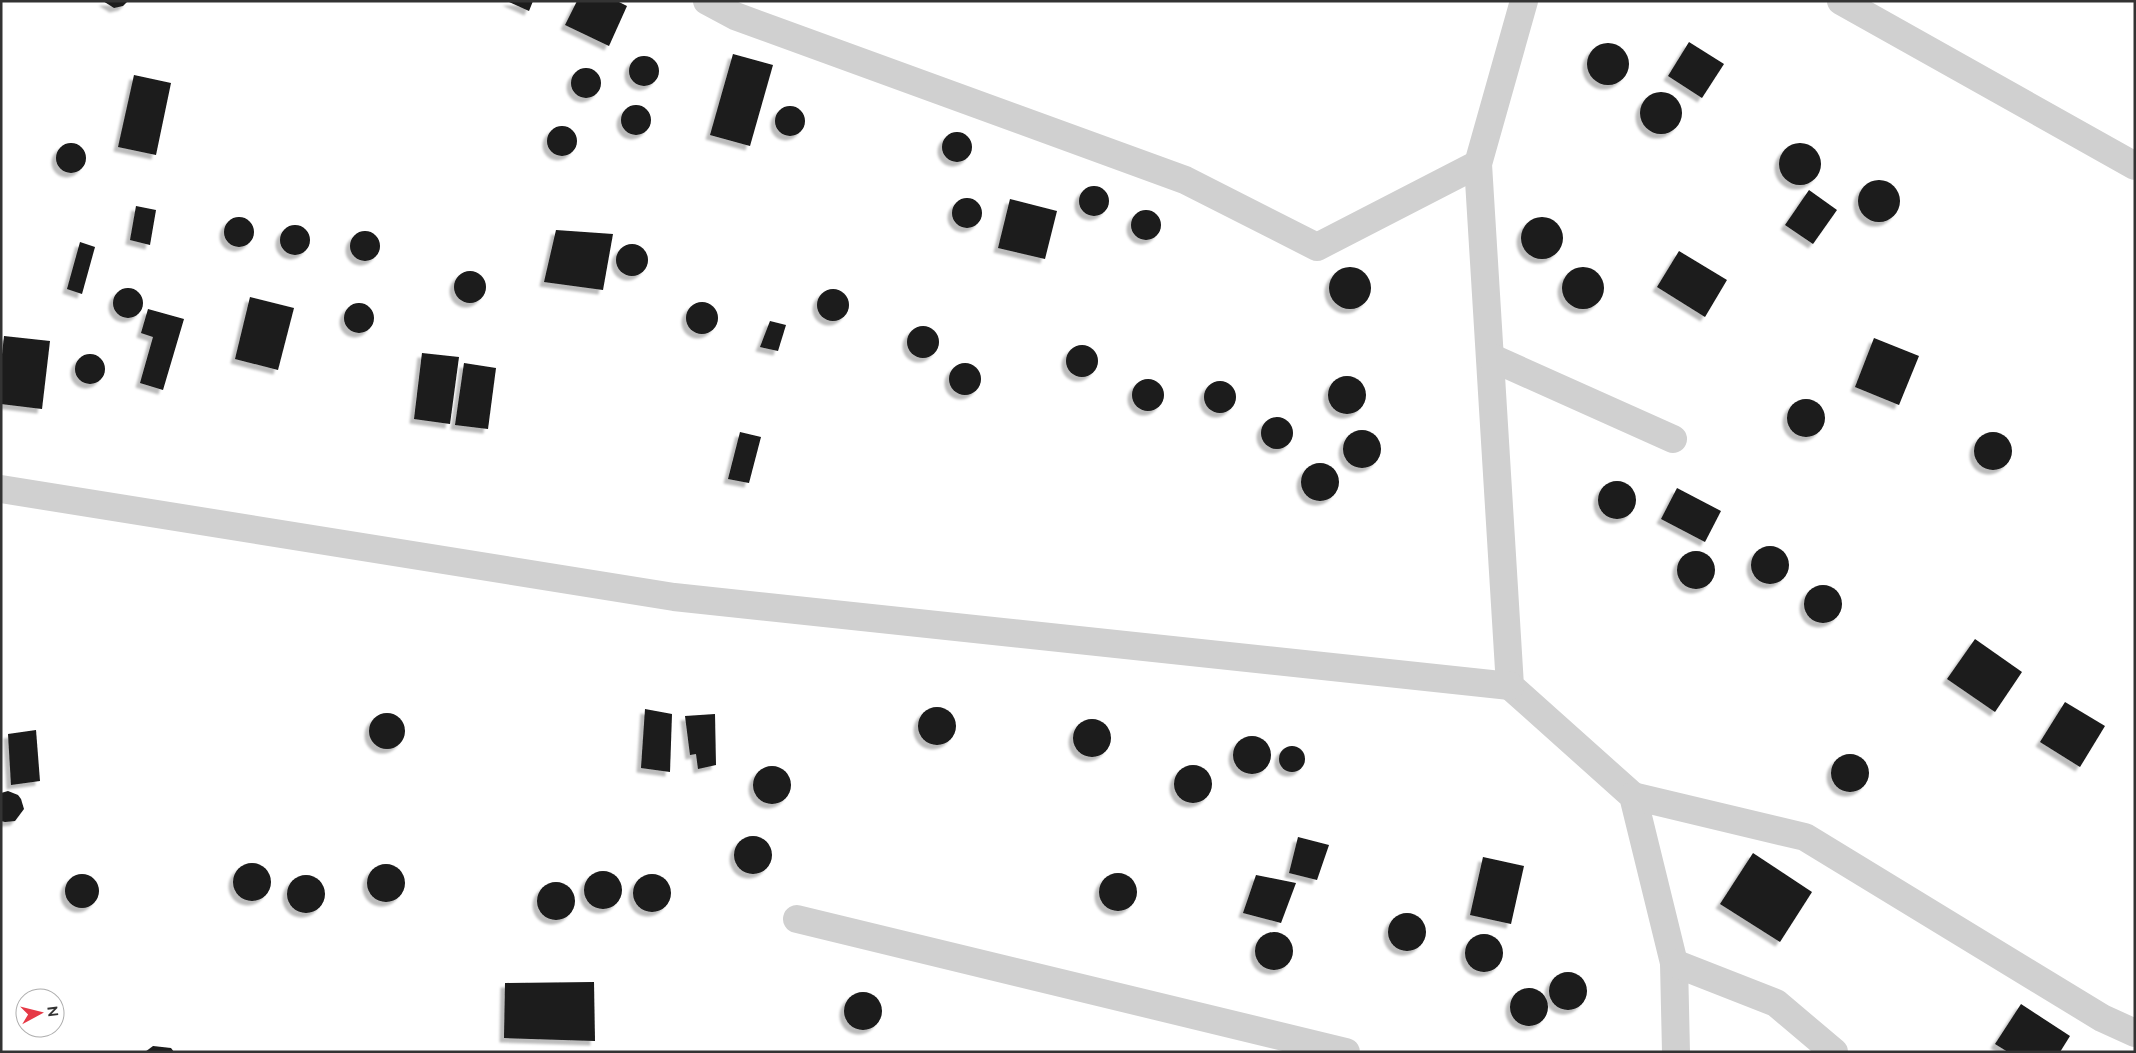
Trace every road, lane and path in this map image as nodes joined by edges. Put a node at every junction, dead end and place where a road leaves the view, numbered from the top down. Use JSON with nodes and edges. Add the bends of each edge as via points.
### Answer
{"nodes":[{"id":1,"x":707,"y":1,"type":"edge"},
{"id":2,"x":1524,"y":1,"type":"edge"},
{"id":3,"x":1841,"y":1,"type":"edge"},
{"id":4,"x":1478,"y":164,"type":"junction"},
{"id":5,"x":2135,"y":166,"type":"edge"},
{"id":6,"x":1490,"y":357,"type":"junction"},
{"id":7,"x":1672,"y":439,"type":"dead end"},
{"id":8,"x":1,"y":489,"type":"edge"},
{"id":9,"x":1510,"y":686,"type":"junction"},
{"id":10,"x":1632,"y":796,"type":"junction"},
{"id":11,"x":797,"y":919,"type":"dead end"},
{"id":12,"x":1674,"y":963,"type":"junction"},
{"id":13,"x":2135,"y":1033,"type":"edge"},
{"id":14,"x":1346,"y":1052,"type":"edge"},
{"id":15,"x":1676,"y":1052,"type":"edge"},
{"id":16,"x":1834,"y":1052,"type":"edge"}],
"edges":[{"from":1,"to":4,"type":"street","via":[[735,16],[1184,180],[1317,247]]},
{"from":2,"to":4,"type":"street"},
{"from":3,"to":5,"type":"street"},
{"from":4,"to":6,"type":"street"},
{"from":6,"to":7,"type":"street"},
{"from":6,"to":9,"type":"street"},
{"from":8,"to":9,"type":"street","via":[[674,597]]},
{"from":9,"to":10,"type":"street"},
{"from":10,"to":12,"type":"street"},
{"from":10,"to":13,"type":"street","via":[[1805,837],[2102,1018]]},
{"from":11,"to":14,"type":"street"},
{"from":12,"to":15,"type":"street"},
{"from":12,"to":16,"type":"street","via":[[1776,1004]]}]}
